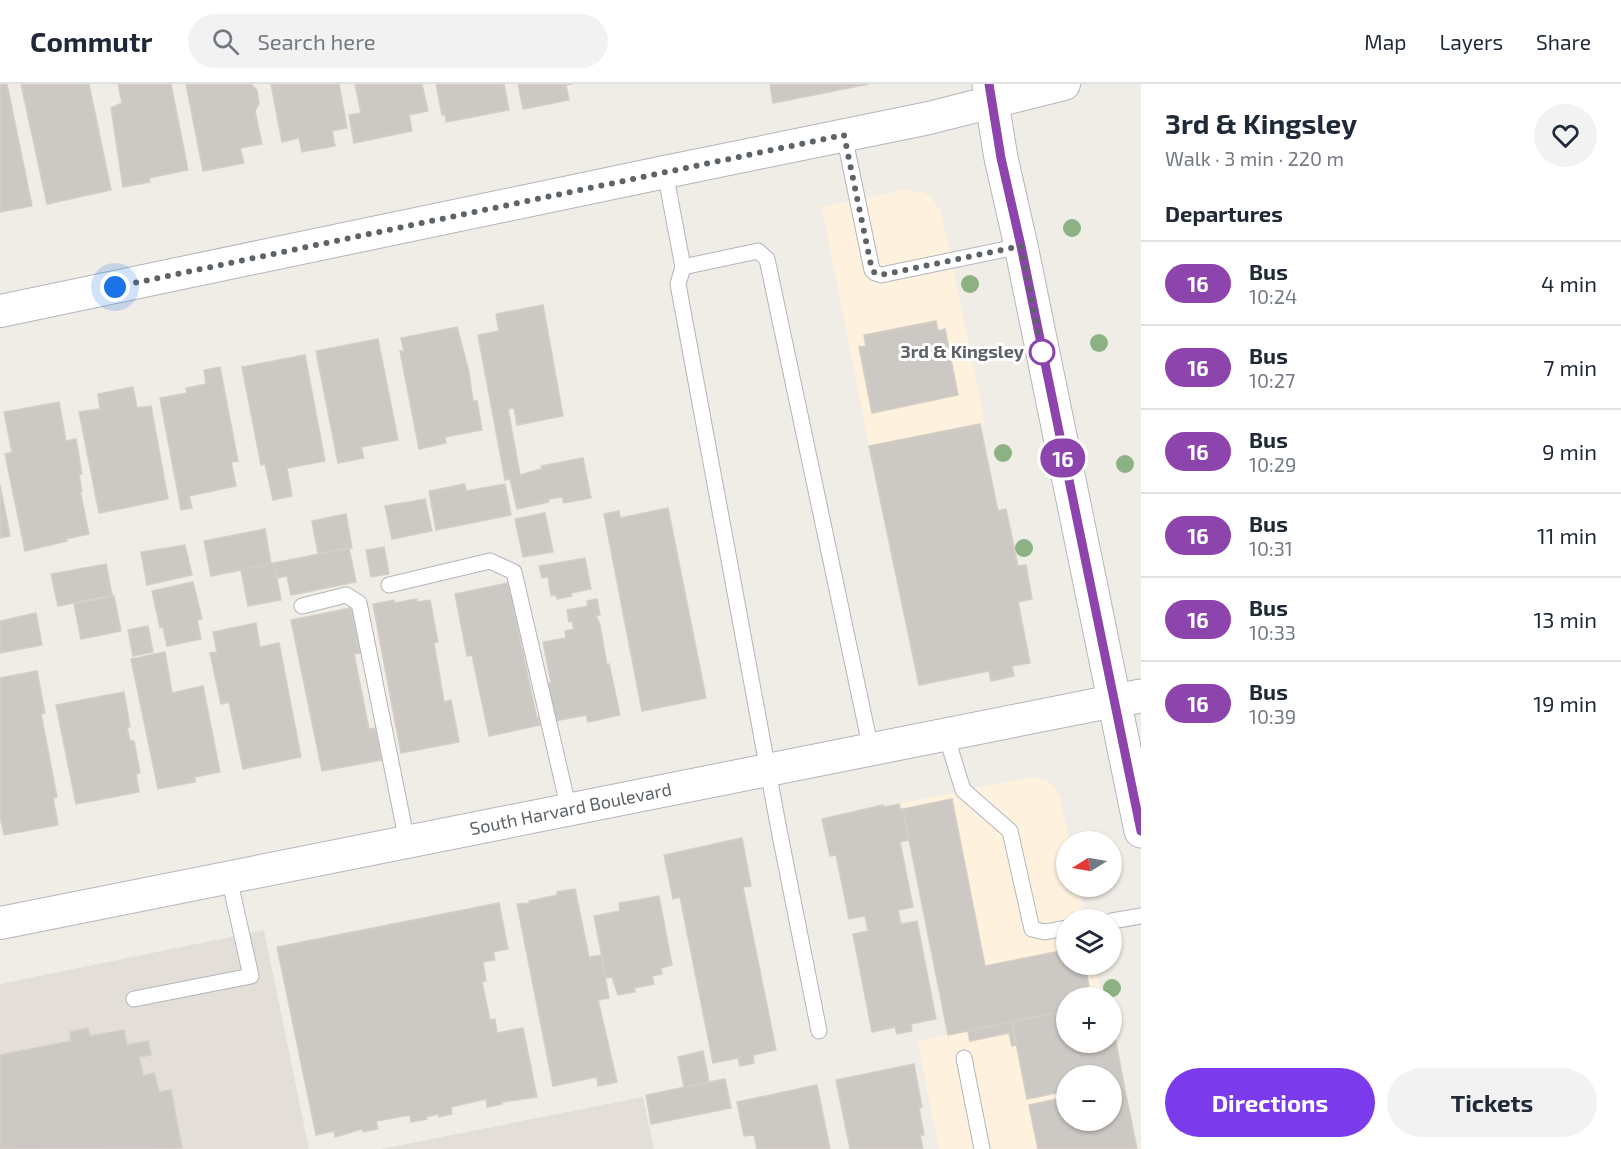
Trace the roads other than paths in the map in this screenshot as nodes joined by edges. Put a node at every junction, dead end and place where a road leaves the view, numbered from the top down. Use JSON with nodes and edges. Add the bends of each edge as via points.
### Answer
{"nodes":[{"id":1,"x":1064,"y":84,"type":"edge"},
{"id":2,"x":990,"y":94,"type":"edge"},
{"id":3,"x":844,"y":135,"type":"junction"},
{"id":4,"x":665,"y":172,"type":"junction"},
{"id":5,"x":1021,"y":246,"type":"junction"},
{"id":6,"x":683,"y":267,"type":"junction"},
{"id":7,"x":0,"y":311,"type":"edge"},
{"id":8,"x":389,"y":585,"type":"dead end"},
{"id":9,"x":302,"y":606,"type":"dead end"},
{"id":10,"x":1127,"y":699,"type":"edge"},
{"id":11,"x":946,"y":735,"type":"junction"},
{"id":12,"x":868,"y":736,"type":"junction"},
{"id":13,"x":769,"y":770,"type":"junction"},
{"id":14,"x":569,"y":810,"type":"junction"},
{"id":15,"x":1141,"y":831,"type":"edge"},
{"id":16,"x":407,"y":842,"type":"junction"},
{"id":17,"x":229,"y":878,"type":"junction"},
{"id":18,"x":1141,"y":916,"type":"edge"},
{"id":19,"x":1122,"y":919,"type":"edge"},
{"id":20,"x":0,"y":923,"type":"edge"},
{"id":21,"x":1056,"y":930,"type":"edge"},
{"id":22,"x":134,"y":999,"type":"dead end"},
{"id":23,"x":819,"y":1031,"type":"dead end"},
{"id":24,"x":964,"y":1058,"type":"dead end"},
{"id":25,"x":982,"y":1149,"type":"edge"}],
"edges":[{"from":1,"to":2,"type":"street"},
{"from":2,"to":3,"type":"street"},
{"from":2,"to":5,"type":"main road"},
{"from":3,"to":4,"type":"street"},
{"from":3,"to":5,"type":"lane","via":[[875,273],[881,275]]},
{"from":4,"to":6,"type":"lane"},
{"from":4,"to":7,"type":"street"},
{"from":5,"to":10,"type":"main road"},
{"from":6,"to":12,"type":"lane","via":[[758,251],[767,259]]},
{"from":6,"to":13,"type":"lane","via":[[678,284]]},
{"from":8,"to":14,"type":"lane","via":[[490,561],[514,572]]},
{"from":9,"to":16,"type":"lane","via":[[346,595],[359,603]]},
{"from":10,"to":11,"type":"street","name":"South Harvard Boulevard"},
{"from":10,"to":15,"type":"main road"},
{"from":11,"to":12,"type":"street","name":"South Harvard Boulevard"},
{"from":11,"to":21,"type":"lane","via":[[963,790],[1010,831],[1032,929]]},
{"from":12,"to":13,"type":"street","name":"South Harvard Boulevard"},
{"from":13,"to":14,"type":"street","name":"South Harvard Boulevard"},
{"from":13,"to":23,"type":"lane"},
{"from":14,"to":16,"type":"street","name":"South Harvard Boulevard"},
{"from":16,"to":17,"type":"street","name":"South Harvard Boulevard"},
{"from":17,"to":20,"type":"street","name":"South Harvard Boulevard"},
{"from":17,"to":22,"type":"lane","via":[[251,976]]},
{"from":18,"to":19,"type":"lane"},
{"from":24,"to":25,"type":"lane"}]}
